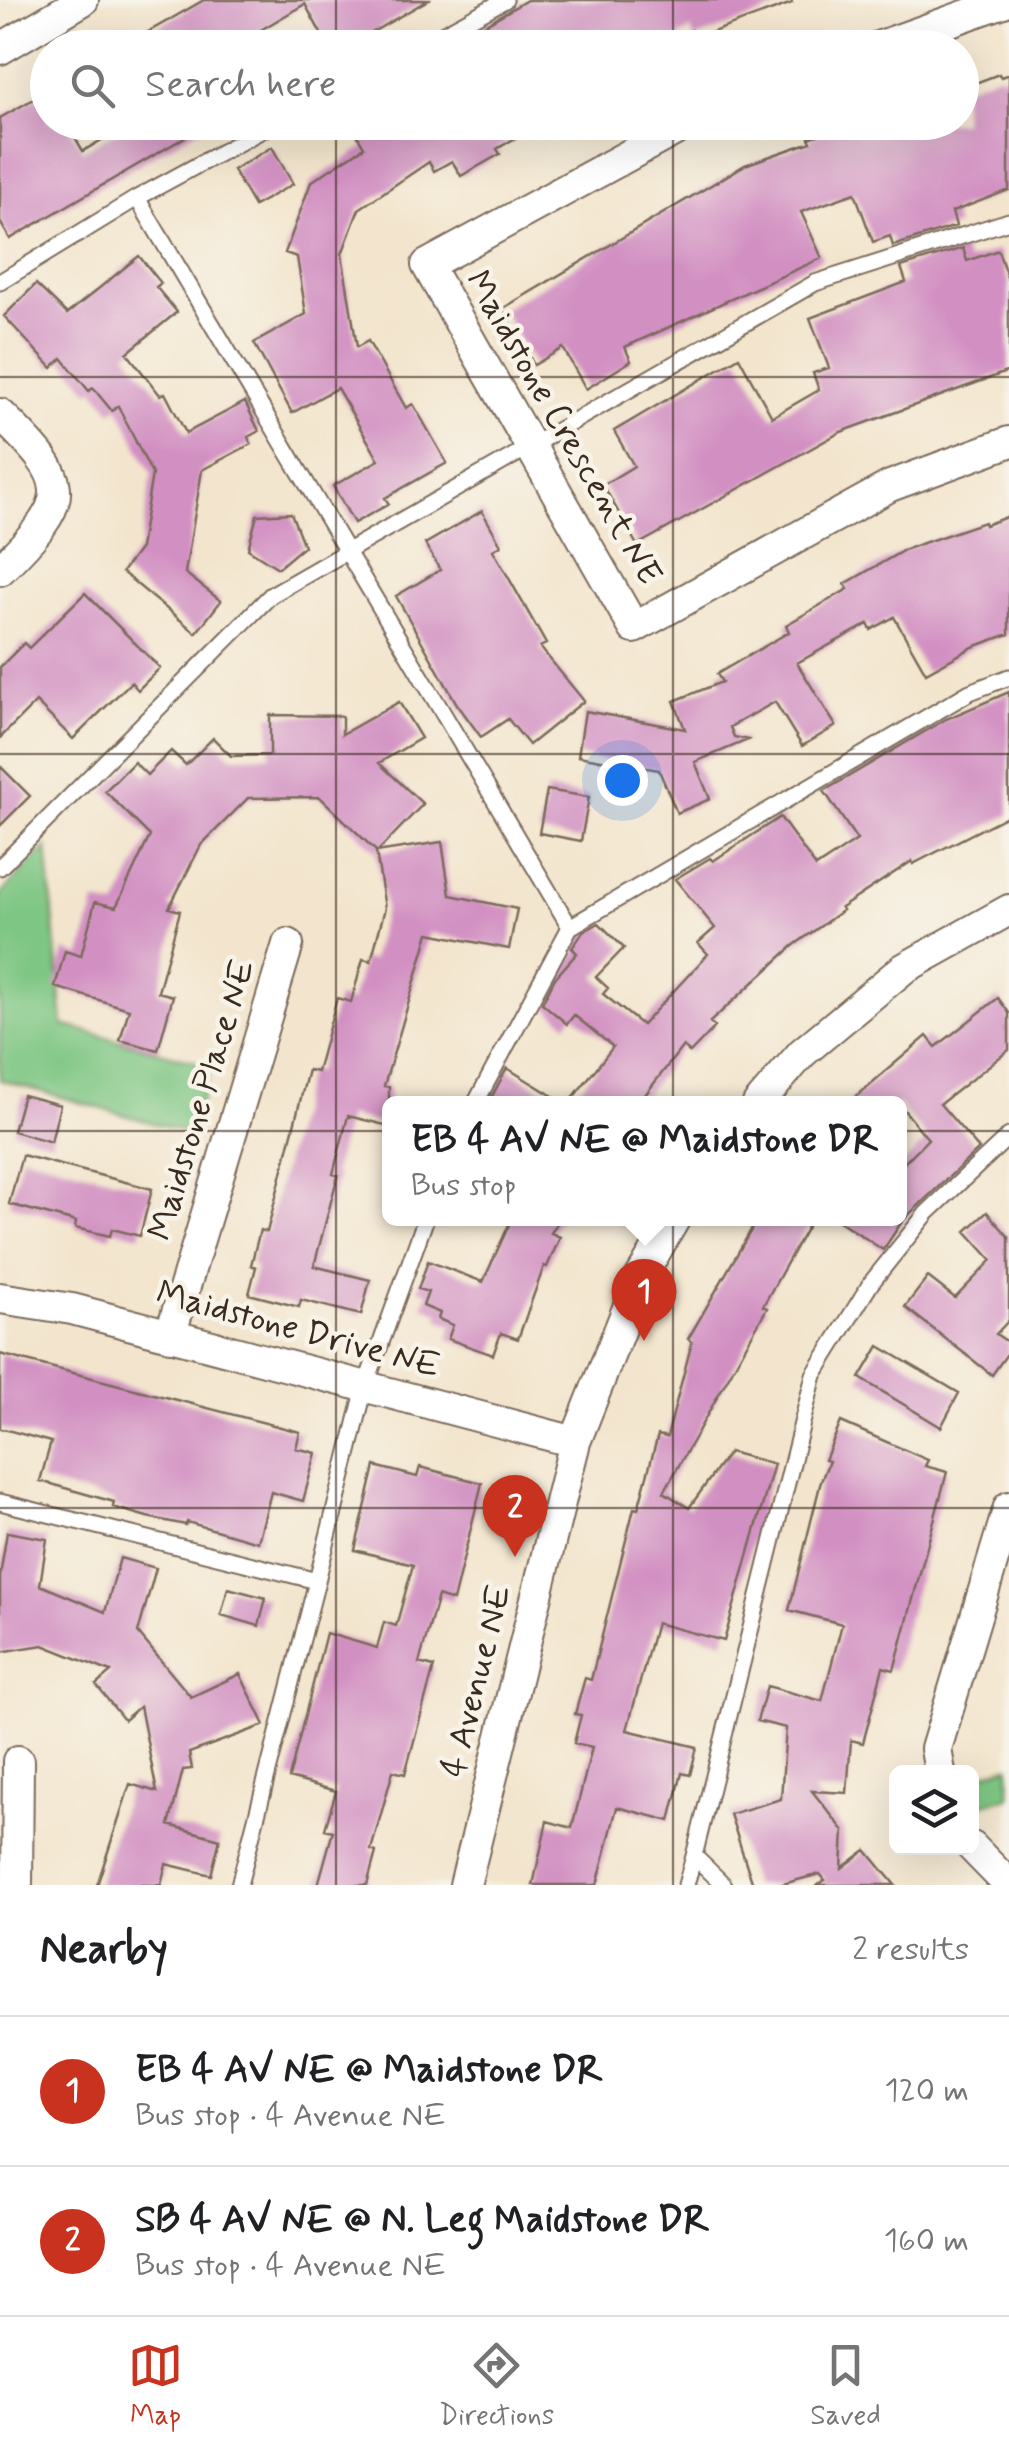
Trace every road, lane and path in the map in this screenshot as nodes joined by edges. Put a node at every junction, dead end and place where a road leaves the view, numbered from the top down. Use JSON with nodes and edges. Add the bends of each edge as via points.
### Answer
{"nodes":[{"id":1,"x":84,"y":0,"type":"edge"},
{"id":2,"x":505,"y":0,"type":"edge"},
{"id":3,"x":1009,"y":0,"type":"edge"},
{"id":4,"x":33,"y":30,"type":"edge"},
{"id":5,"x":449,"y":30,"type":"edge"},
{"id":6,"x":925,"y":30,"type":"edge"},
{"id":7,"x":30,"y":32,"type":"edge"},
{"id":8,"x":0,"y":49,"type":"edge"},
{"id":9,"x":244,"y":140,"type":"edge"},
{"id":10,"x":657,"y":140,"type":"edge"},
{"id":11,"x":137,"y":198,"type":"junction"},
{"id":12,"x":1009,"y":222,"type":"edge"},
{"id":13,"x":0,"y":282,"type":"edge"},
{"id":14,"x":0,"y":414,"type":"edge"},
{"id":15,"x":1009,"y":442,"type":"edge"},
{"id":16,"x":531,"y":444,"type":"junction"},
{"id":17,"x":346,"y":550,"type":"junction"},
{"id":18,"x":0,"y":570,"type":"edge"},
{"id":19,"x":1009,"y":677,"type":"edge"},
{"id":20,"x":0,"y":867,"type":"edge"},
{"id":21,"x":1009,"y":910,"type":"edge"},
{"id":22,"x":570,"y":928,"type":"junction"},
{"id":23,"x":288,"y":944,"type":"dead end"},
{"id":24,"x":479,"y":1096,"type":"edge"},
{"id":25,"x":765,"y":1096,"type":"edge"},
{"id":26,"x":1009,"y":1136,"type":"edge"},
{"id":27,"x":423,"y":1226,"type":"edge"},
{"id":28,"x":670,"y":1226,"type":"edge"},
{"id":29,"x":0,"y":1298,"type":"edge"},
{"id":30,"x":170,"y":1336,"type":"junction"},
{"id":31,"x":365,"y":1387,"type":"junction"},
{"id":32,"x":575,"y":1442,"type":"junction"},
{"id":33,"x":0,"y":1502,"type":"edge"},
{"id":34,"x":1009,"y":1507,"type":"edge"},
{"id":35,"x":317,"y":1581,"type":"junction"},
{"id":36,"x":18,"y":1761,"type":"dead end"},
{"id":37,"x":939,"y":1765,"type":"edge"},
{"id":38,"x":979,"y":1855,"type":"edge"},
{"id":39,"x":694,"y":1856,"type":"junction"},
{"id":40,"x":17,"y":1885,"type":"edge"},
{"id":41,"x":240,"y":1885,"type":"edge"},
{"id":42,"x":464,"y":1885,"type":"edge"},
{"id":43,"x":686,"y":1885,"type":"edge"},
{"id":44,"x":724,"y":1885,"type":"edge"},
{"id":45,"x":1009,"y":1885,"type":"edge"}],
"edges":[{"from":1,"to":4,"type":"street"},
{"from":2,"to":5,"type":"lane"},
{"from":3,"to":6,"type":"street"},
{"from":7,"to":8,"type":"street"},
{"from":9,"to":11,"type":"lane"},
{"from":10,"to":16,"type":"street","name":"Maidstone Crescent NE","via":[[427,265]]},
{"from":11,"to":13,"type":"lane"},
{"from":11,"to":17,"type":"lane"},
{"from":12,"to":16,"type":"lane","via":[[815,284]]},
{"from":14,"to":18,"type":"street","via":[[39,451],[56,480],[52,508],[34,537]]},
{"from":15,"to":16,"type":"street","name":"Maidstone Crescent NE","via":[[890,486],[634,628]]},
{"from":16,"to":17,"type":"lane"},
{"from":17,"to":20,"type":"lane","via":[[271,595]]},
{"from":17,"to":22,"type":"lane"},
{"from":19,"to":22,"type":"lane","via":[[970,692]]},
{"from":21,"to":25,"type":"street","via":[[903,969],[802,1052]]},
{"from":22,"to":24,"type":"lane"},
{"from":23,"to":30,"type":"street","name":"Maidstone Place NE"},
{"from":26,"to":39,"type":"lane","via":[[927,1213],[872,1283],[814,1375]]},
{"from":27,"to":31,"type":"lane"},
{"from":28,"to":32,"type":"street","name":"4 Avenue NE","via":[[640,1278]]},
{"from":29,"to":30,"type":"street","name":"Maidstone Drive NE"},
{"from":30,"to":31,"type":"street","name":"Maidstone Drive NE"},
{"from":31,"to":32,"type":"street","name":"Maidstone Drive NE"},
{"from":31,"to":35,"type":"lane"},
{"from":32,"to":42,"type":"street","name":"4 Avenue NE"},
{"from":33,"to":35,"type":"lane"},
{"from":34,"to":37,"type":"street","via":[[936,1749]]},
{"from":35,"to":41,"type":"lane"},
{"from":36,"to":40,"type":"street"},
{"from":38,"to":45,"type":"street"},
{"from":39,"to":43,"type":"lane"},
{"from":39,"to":44,"type":"lane"}]}
